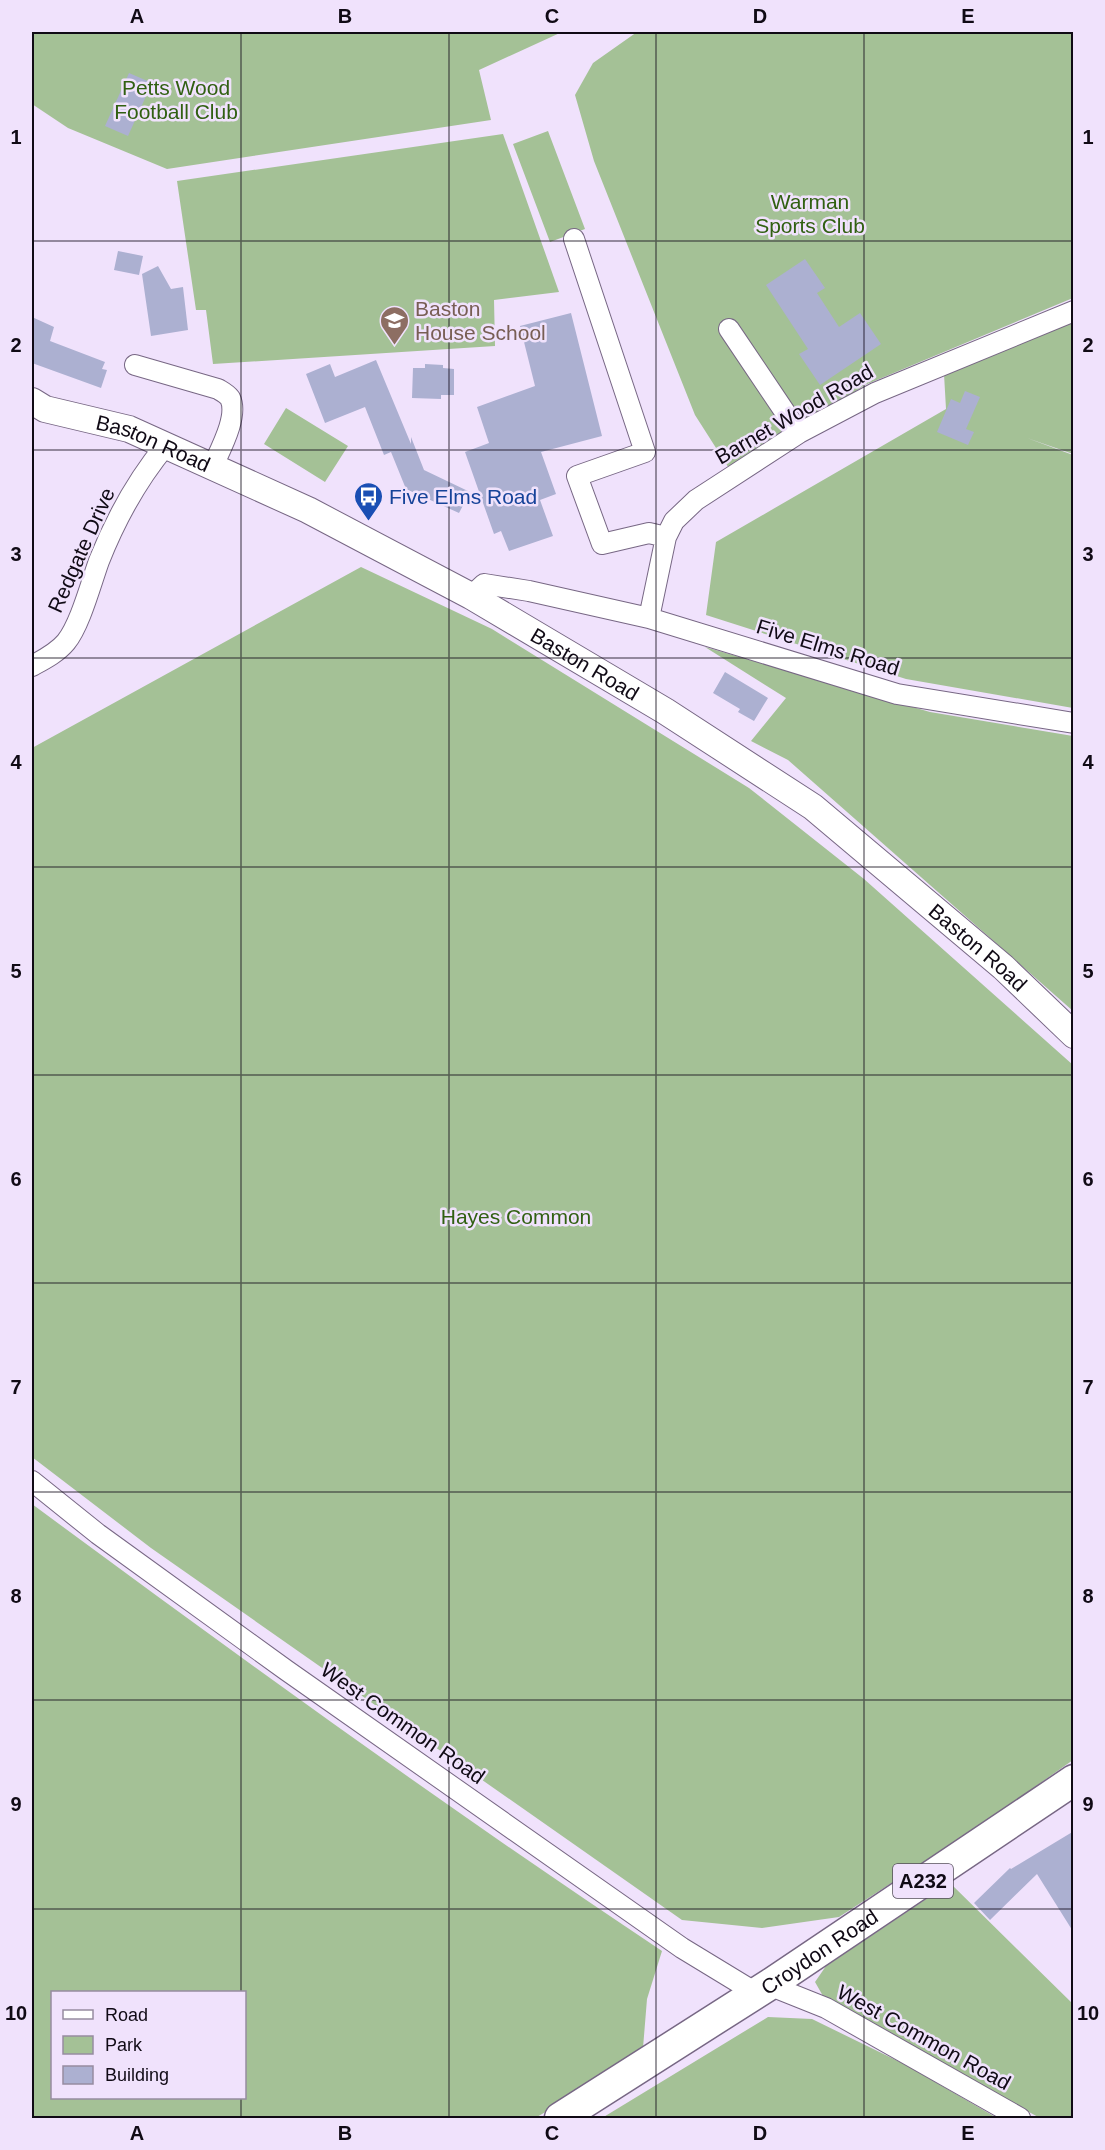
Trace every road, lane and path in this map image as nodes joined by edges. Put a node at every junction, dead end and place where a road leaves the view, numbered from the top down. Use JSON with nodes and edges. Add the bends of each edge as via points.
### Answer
{"nodes":[{"id":1,"x":574,"y":239,"type":"dead end"},
{"id":2,"x":1074,"y":311,"type":"edge"},
{"id":3,"x":729,"y":328,"type":"dead end"},
{"id":4,"x":135,"y":365,"type":"dead end"},
{"id":5,"x":32,"y":401,"type":"edge"},
{"id":6,"x":800,"y":434,"type":"junction"},
{"id":7,"x":166,"y":445,"type":"junction"},
{"id":8,"x":212,"y":468,"type":"junction"},
{"id":9,"x":666,"y":537,"type":"junction"},
{"id":10,"x":471,"y":596,"type":"junction"},
{"id":11,"x":648,"y":618,"type":"junction"},
{"id":12,"x":32,"y":666,"type":"edge"},
{"id":13,"x":1074,"y":723,"type":"edge"},
{"id":14,"x":1074,"y":1035,"type":"edge"},
{"id":15,"x":32,"y":1481,"type":"edge"},
{"id":16,"x":1074,"y":1780,"type":"edge"},
{"id":17,"x":764,"y":1988,"type":"junction"},
{"id":18,"x":560,"y":2118,"type":"edge"},
{"id":19,"x":1020,"y":2118,"type":"edge"}],
"edges":[{"from":1,"to":9,"type":"street","via":[[645,452],[577,476],[602,544],[649,533]]},
{"from":2,"to":6,"type":"street","name":"Barnet Wood Road","via":[[875,393]]},
{"from":3,"to":6,"type":"street"},
{"from":4,"to":8,"type":"street","via":[[219,389],[229,396],[233,416]]},
{"from":5,"to":7,"type":"main road","name":"Baston Road","via":[[45,409],[129,429]]},
{"from":6,"to":9,"type":"street","name":"Barnet Wood Road","via":[[696,500],[674,521]]},
{"from":7,"to":8,"type":"main road","name":"Baston Road"},
{"from":7,"to":12,"type":"street","name":"Redgate Drive","via":[[125,503],[66,642]]},
{"from":8,"to":10,"type":"main road","name":"Baston Road","via":[[308,510]]},
{"from":9,"to":11,"type":"street","name":"Barnet Wood Road"},
{"from":10,"to":11,"type":"street","name":"Five Elms Road","via":[[484,584]]},
{"from":10,"to":14,"type":"main road","name":"Baston Road","via":[[665,711],[813,807],[1003,967]]},
{"from":11,"to":13,"type":"street","name":"Five Elms Road","via":[[897,694]]},
{"from":15,"to":17,"type":"street","name":"West Common Road","via":[[98,1534],[682,1948]]},
{"from":16,"to":17,"type":"highway","name":"Croydon Road","number":"A232"},
{"from":17,"to":18,"type":"highway","name":"Croydon Road","number":"A232"},
{"from":17,"to":19,"type":"street","name":"West Common Road","via":[[780,1990],[826,2008]]}]}
